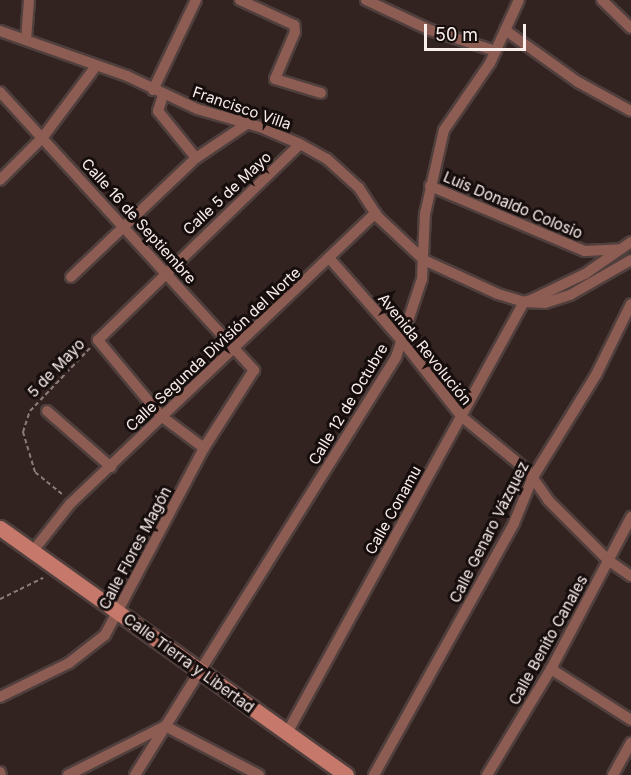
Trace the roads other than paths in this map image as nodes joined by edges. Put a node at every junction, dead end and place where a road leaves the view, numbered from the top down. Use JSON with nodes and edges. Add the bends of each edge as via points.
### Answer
{"nodes":[{"id":1,"x":29,"y":0,"type":"edge"},
{"id":2,"x":196,"y":0,"type":"edge"},
{"id":3,"x":240,"y":0,"type":"edge"},
{"id":4,"x":366,"y":0,"type":"edge"},
{"id":5,"x":519,"y":0,"type":"edge"},
{"id":6,"x":602,"y":0,"type":"edge"},
{"id":7,"x":628,"y":21,"type":"edge"},
{"id":8,"x":505,"y":30,"type":"junction"},
{"id":9,"x":0,"y":31,"type":"edge"},
{"id":10,"x":27,"y":40,"type":"junction"},
{"id":11,"x":495,"y":51,"type":"junction"},
{"id":12,"x":96,"y":66,"type":"junction"},
{"id":13,"x":0,"y":92,"type":"edge"},
{"id":14,"x":158,"y":92,"type":"junction"},
{"id":15,"x":321,"y":93,"type":"dead end"},
{"id":16,"x":631,"y":111,"type":"edge"},
{"id":17,"x":248,"y":123,"type":"junction"},
{"id":18,"x":43,"y":137,"type":"junction"},
{"id":19,"x":300,"y":144,"type":"junction"},
{"id":20,"x":196,"y":158,"type":"junction"},
{"id":21,"x":0,"y":180,"type":"edge"},
{"id":22,"x":430,"y":186,"type":"junction"},
{"id":23,"x":376,"y":213,"type":"junction"},
{"id":24,"x":124,"y":228,"type":"junction"},
{"id":25,"x":631,"y":242,"type":"edge"},
{"id":26,"x":621,"y":249,"type":"junction"},
{"id":27,"x":330,"y":259,"type":"junction"},
{"id":28,"x":424,"y":260,"type":"junction"},
{"id":29,"x":631,"y":260,"type":"edge"},
{"id":30,"x":166,"y":271,"type":"junction"},
{"id":31,"x":71,"y":277,"type":"dead end"},
{"id":32,"x":524,"y":302,"type":"junction"},
{"id":33,"x":631,"y":304,"type":"edge"},
{"id":34,"x":402,"y":341,"type":"junction"},
{"id":35,"x":232,"y":351,"type":"junction"},
{"id":36,"x":254,"y":370,"type":"joint"},
{"id":37,"x":47,"y":411,"type":"dead end"},
{"id":38,"x":161,"y":416,"type":"junction"},
{"id":39,"x":462,"y":417,"type":"junction"},
{"id":40,"x":204,"y":448,"type":"junction"},
{"id":41,"x":111,"y":467,"type":"junction"},
{"id":42,"x":533,"y":477,"type":"junction"},
{"id":43,"x":631,"y":518,"type":"edge"},
{"id":44,"x":0,"y":528,"type":"edge"},
{"id":45,"x":33,"y":551,"type":"junction"},
{"id":46,"x":608,"y":560,"type":"junction"},
{"id":47,"x":631,"y":576,"type":"edge"},
{"id":48,"x":119,"y":613,"type":"junction"},
{"id":49,"x":551,"y":669,"type":"junction"},
{"id":50,"x":202,"y":672,"type":"junction"},
{"id":51,"x":0,"y":697,"type":"edge"},
{"id":52,"x":631,"y":720,"type":"edge"},
{"id":53,"x":165,"y":726,"type":"junction"},
{"id":54,"x":287,"y":733,"type":"junction"},
{"id":55,"x":631,"y":743,"type":"edge"},
{"id":56,"x":68,"y":775,"type":"edge"},
{"id":57,"x":135,"y":775,"type":"edge"},
{"id":58,"x":259,"y":775,"type":"edge"},
{"id":59,"x":346,"y":775,"type":"edge"},
{"id":60,"x":374,"y":775,"type":"edge"},
{"id":61,"x":487,"y":775,"type":"edge"},
{"id":62,"x":613,"y":775,"type":"edge"}],
"edges":[{"from":1,"to":10,"type":"street"},
{"from":2,"to":14,"type":"street"},
{"from":3,"to":15,"type":"street","via":[[294,25],[295,32],[275,79]]},
{"from":4,"to":11,"type":"street","via":[[430,30]]},
{"from":5,"to":8,"type":"street","name":"Calle 12 de Octubre"},
{"from":6,"to":7,"type":"street"},
{"from":8,"to":11,"type":"street","name":"Calle 12 de Octubre"},
{"from":8,"to":16,"type":"street","via":[[578,82]]},
{"from":9,"to":10,"type":"street","name":"Francisco Villa"},
{"from":10,"to":12,"type":"street","name":"Francisco Villa"},
{"from":11,"to":22,"type":"street","name":"Calle 12 de Octubre","via":[[444,130]]},
{"from":12,"to":14,"type":"street","name":"Francisco Villa"},
{"from":12,"to":18,"type":"street"},
{"from":13,"to":18,"type":"street","name":"Calle 16 de Septiembre"},
{"from":14,"to":17,"type":"street","name":"Francisco Villa"},
{"from":14,"to":20,"type":"street","via":[[158,111]]},
{"from":17,"to":19,"type":"street","name":"Francisco Villa"},
{"from":17,"to":20,"type":"street"},
{"from":18,"to":21,"type":"street"},
{"from":18,"to":24,"type":"street","name":"Calle 16 de Septiembre"},
{"from":19,"to":23,"type":"street","name":"Francisco Villa","via":[[327,159],[359,189]]},
{"from":19,"to":30,"type":"street","name":"Calle 5 de Mayo"},
{"from":20,"to":24,"type":"street"},
{"from":22,"to":26,"type":"street","name":"Luis Donaldo Colosio","via":[[585,251]]},
{"from":22,"to":28,"type":"street","name":"Calle 12 de Octubre"},
{"from":23,"to":27,"type":"street","name":"Calle Segunda División del Norte"},
{"from":23,"to":28,"type":"street","name":"Francisco Villa"},
{"from":24,"to":30,"type":"street","name":"Calle 16 de Septiembre"},
{"from":24,"to":31,"type":"street"},
{"from":25,"to":26,"type":"street"},
{"from":26,"to":32,"type":"street","via":[[585,274]]},
{"from":27,"to":34,"type":"street","name":"Avenida Revolución"},
{"from":27,"to":35,"type":"street","name":"Calle Segunda División del Norte"},
{"from":28,"to":32,"type":"street","name":"Francisco Villa"},
{"from":28,"to":34,"type":"street","name":"Calle 12 de Octubre","via":[[422,279]]},
{"from":29,"to":32,"type":"street","via":[[570,295],[545,303]]},
{"from":30,"to":35,"type":"street","name":"Calle 16 de Septiembre"},
{"from":30,"to":38,"type":"street","name":"Calle 5 de Mayo","via":[[99,340]]},
{"from":32,"to":39,"type":"street","name":"Calle Conamu"},
{"from":33,"to":42,"type":"street","name":"Calle Genaro Vázquez","via":[[596,375]]},
{"from":34,"to":39,"type":"street","name":"Avenida Revolución"},
{"from":34,"to":50,"type":"street","name":"Calle 12 de Octubre"},
{"from":35,"to":36,"type":"street","name":"Calle 16 de Septiembre"},
{"from":35,"to":38,"type":"street","name":"Calle Segunda División del Norte"},
{"from":36,"to":40,"type":"street","name":"Calle Flores Magón"},
{"from":37,"to":41,"type":"street"},
{"from":38,"to":40,"type":"street"},
{"from":38,"to":41,"type":"street","name":"Calle Segunda División del Norte"},
{"from":39,"to":42,"type":"street","name":"Avenida Revolución"},
{"from":39,"to":54,"type":"street","name":"Calle Conamu"},
{"from":40,"to":48,"type":"street","name":"Calle Flores Magón"},
{"from":41,"to":45,"type":"street","name":"Calle Segunda División del Norte","via":[[70,504]]},
{"from":42,"to":46,"type":"street","name":"Avenida Revolución","via":[[548,500]]},
{"from":42,"to":60,"type":"street","name":"Calle Genaro Vázquez","via":[[514,523]]},
{"from":43,"to":46,"type":"street","name":"Calle Benito Canales"},
{"from":44,"to":45,"type":"street","name":"Calle Tierra y Libertad"},
{"from":45,"to":48,"type":"street","name":"Calle Tierra y Libertad"},
{"from":46,"to":47,"type":"street","name":"Avenida Revolución"},
{"from":46,"to":49,"type":"street","name":"Calle Benito Canales"},
{"from":48,"to":50,"type":"street","name":"Calle Tierra y Libertad"},
{"from":48,"to":51,"type":"street","name":"Calle Flores Magón","via":[[90,649]]},
{"from":49,"to":52,"type":"street"},
{"from":49,"to":61,"type":"street","name":"Calle Benito Canales"},
{"from":50,"to":53,"type":"street","name":"Calle 12 de Octubre"},
{"from":50,"to":54,"type":"street","name":"Calle Tierra y Libertad"},
{"from":53,"to":56,"type":"street"},
{"from":53,"to":57,"type":"street","name":"Calle 12 de Octubre"},
{"from":53,"to":58,"type":"street"},
{"from":54,"to":59,"type":"street","name":"Calle Tierra y Libertad"},
{"from":55,"to":62,"type":"street"}]}
